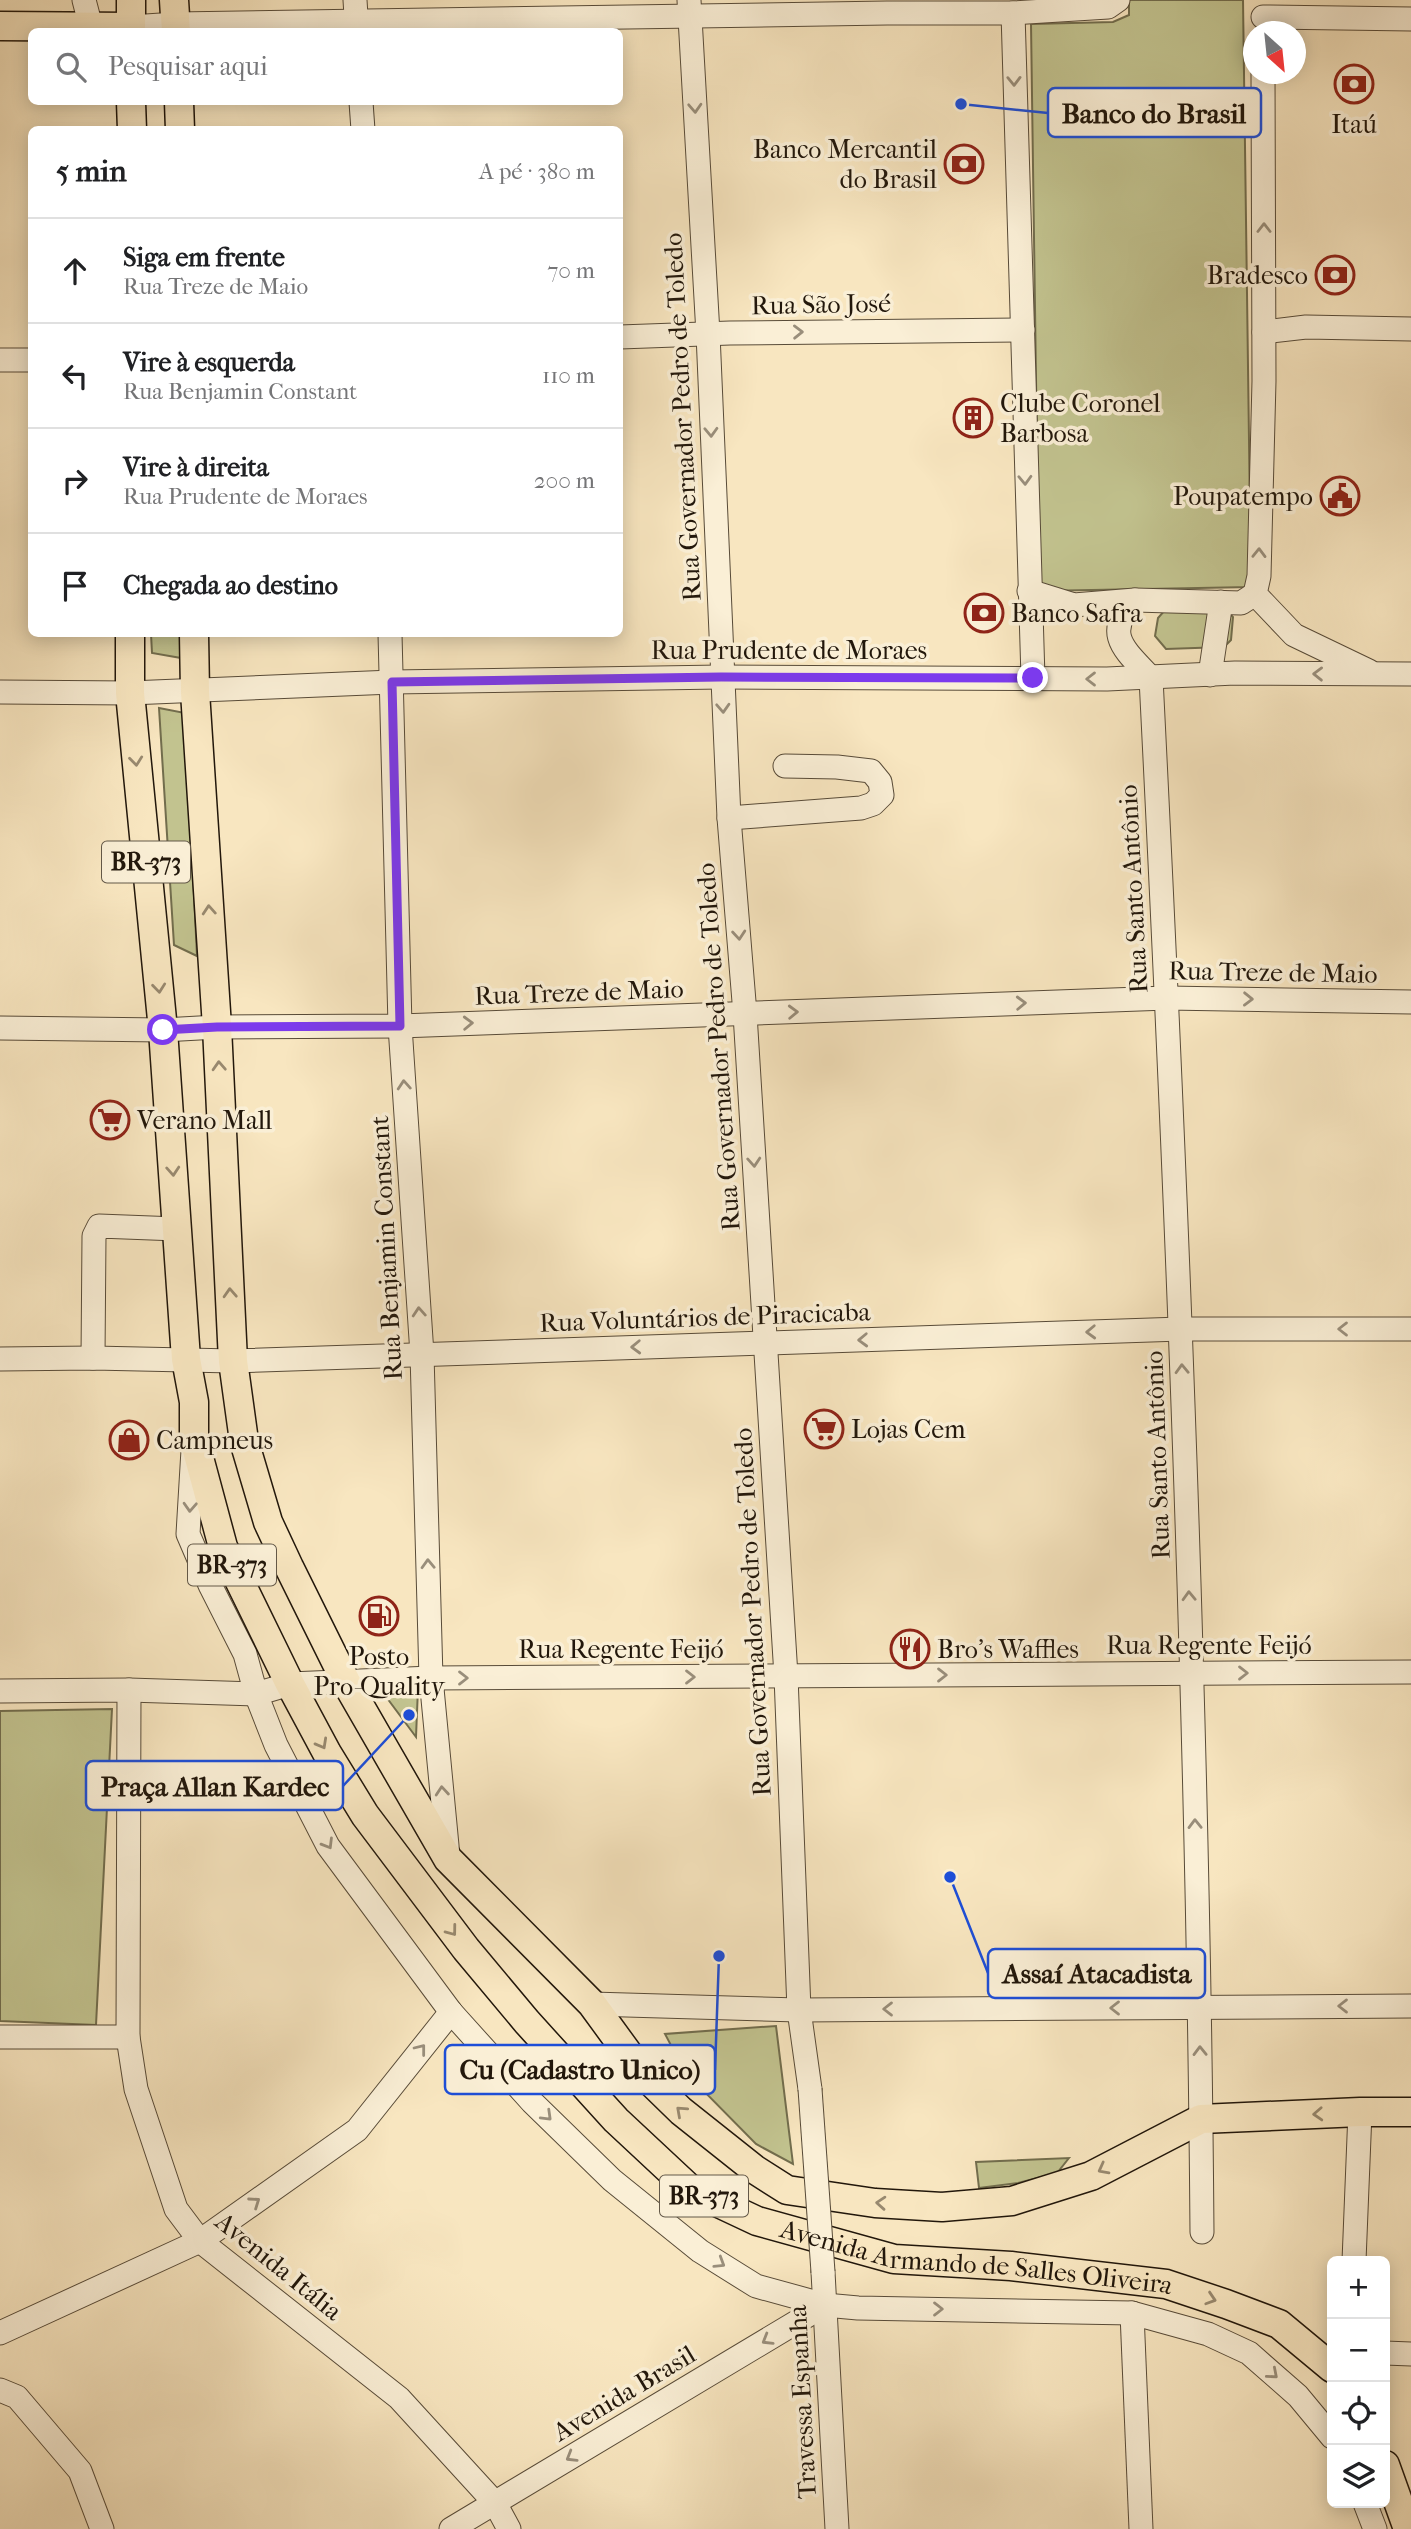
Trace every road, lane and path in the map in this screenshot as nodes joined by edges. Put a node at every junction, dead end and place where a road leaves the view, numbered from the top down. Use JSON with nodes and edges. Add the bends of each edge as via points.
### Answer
{"nodes":[{"id":1,"x":1118,"y":0,"type":"edge"},
{"id":2,"x":887,"y":6,"type":"edge"},
{"id":3,"x":690,"y":8,"type":"edge"},
{"id":4,"x":87,"y":13,"type":"edge"},
{"id":5,"x":1013,"y":13,"type":"junction"},
{"id":6,"x":1263,"y":16,"type":"edge"},
{"id":7,"x":175,"y":18,"type":"edge"},
{"id":8,"x":356,"y":18,"type":"edge"},
{"id":9,"x":131,"y":19,"type":"edge"},
{"id":10,"x":1411,"y":19,"type":"edge"},
{"id":11,"x":0,"y":26,"type":"edge"},
{"id":12,"x":1263,"y":84,"type":"edge"},
{"id":13,"x":131,"y":105,"type":"edge"},
{"id":14,"x":179,"y":105,"type":"edge"},
{"id":15,"x":361,"y":105,"type":"edge"},
{"id":16,"x":132,"y":126,"type":"edge"},
{"id":17,"x":180,"y":126,"type":"edge"},
{"id":18,"x":362,"y":126,"type":"edge"},
{"id":19,"x":1411,"y":329,"type":"edge"},
{"id":20,"x":1023,"y":330,"type":"junction"},
{"id":21,"x":1264,"y":332,"type":"junction"},
{"id":22,"x":708,"y":334,"type":"junction"},
{"id":23,"x":623,"y":337,"type":"edge"},
{"id":24,"x":0,"y":360,"type":"edge"},
{"id":25,"x":28,"y":360,"type":"edge"},
{"id":26,"x":1029,"y":591,"type":"junction"},
{"id":27,"x":1255,"y":594,"type":"junction"},
{"id":28,"x":1135,"y":600,"type":"junction"},
{"id":29,"x":1222,"y":602,"type":"junction"},
{"id":30,"x":130,"y":637,"type":"edge"},
{"id":31,"x":194,"y":637,"type":"edge"},
{"id":32,"x":390,"y":637,"type":"edge"},
{"id":33,"x":1411,"y":674,"type":"edge"},
{"id":34,"x":1210,"y":675,"type":"junction"},
{"id":35,"x":1378,"y":675,"type":"junction"},
{"id":36,"x":721,"y":677,"type":"junction"},
{"id":37,"x":1151,"y":677,"type":"junction"},
{"id":38,"x":1033,"y":678,"type":"junction"},
{"id":39,"x":392,"y":682,"type":"junction"},
{"id":40,"x":0,"y":692,"type":"edge"},
{"id":41,"x":195,"y":692,"type":"junction"},
{"id":42,"x":130,"y":693,"type":"junction"},
{"id":43,"x":785,"y":766,"type":"dead end"},
{"id":44,"x":729,"y":818,"type":"junction"},
{"id":45,"x":1167,"y":998,"type":"junction"},
{"id":46,"x":1411,"y":1002,"type":"edge"},
{"id":47,"x":745,"y":1014,"type":"junction"},
{"id":48,"x":400,"y":1026,"type":"junction"},
{"id":49,"x":217,"y":1027,"type":"junction"},
{"id":50,"x":0,"y":1028,"type":"edge"},
{"id":51,"x":163,"y":1030,"type":"junction"},
{"id":52,"x":177,"y":1230,"type":"junction"},
{"id":53,"x":1181,"y":1329,"type":"junction"},
{"id":54,"x":1411,"y":1329,"type":"edge"},
{"id":55,"x":766,"y":1343,"type":"junction"},
{"id":56,"x":422,"y":1354,"type":"junction"},
{"id":57,"x":93,"y":1358,"type":"junction"},
{"id":58,"x":0,"y":1359,"type":"edge"},
{"id":59,"x":187,"y":1359,"type":"junction"},
{"id":60,"x":233,"y":1361,"type":"junction"},
{"id":61,"x":194,"y":1439,"type":"junction"},
{"id":62,"x":1411,"y":1672,"type":"edge"},
{"id":63,"x":1191,"y":1673,"type":"junction"},
{"id":64,"x":786,"y":1676,"type":"junction"},
{"id":65,"x":431,"y":1678,"type":"junction"},
{"id":66,"x":346,"y":1682,"type":"junction"},
{"id":67,"x":290,"y":1684,"type":"junction"},
{"id":68,"x":129,"y":1690,"type":"junction"},
{"id":69,"x":0,"y":1691,"type":"edge"},
{"id":70,"x":256,"y":1694,"type":"junction"},
{"id":71,"x":449,"y":1859,"type":"junction"},
{"id":72,"x":592,"y":2004,"type":"junction"},
{"id":73,"x":1411,"y":2006,"type":"edge"},
{"id":74,"x":1199,"y":2007,"type":"junction"},
{"id":75,"x":799,"y":2010,"type":"junction"},
{"id":76,"x":451,"y":2012,"type":"junction"},
{"id":77,"x":0,"y":2036,"type":"edge"},
{"id":78,"x":128,"y":2037,"type":"junction"},
{"id":79,"x":810,"y":2090,"type":"joint"},
{"id":80,"x":1360,"y":2112,"type":"junction"},
{"id":81,"x":1411,"y":2112,"type":"edge"},
{"id":82,"x":1201,"y":2119,"type":"junction"},
{"id":83,"x":1202,"y":2232,"type":"dead end"},
{"id":84,"x":200,"y":2241,"type":"junction"},
{"id":85,"x":1354,"y":2256,"type":"edge"},
{"id":86,"x":825,"y":2305,"type":"junction"},
{"id":87,"x":1132,"y":2313,"type":"junction"},
{"id":88,"x":0,"y":2333,"type":"edge"},
{"id":89,"x":1390,"y":2353,"type":"edge"},
{"id":90,"x":1411,"y":2354,"type":"edge"},
{"id":91,"x":1327,"y":2364,"type":"edge"},
{"id":92,"x":0,"y":2390,"type":"edge"},
{"id":93,"x":1327,"y":2431,"type":"edge"},
{"id":94,"x":1390,"y":2479,"type":"edge"},
{"id":95,"x":495,"y":2503,"type":"junction"},
{"id":96,"x":1367,"y":2508,"type":"edge"},
{"id":97,"x":102,"y":2529,"type":"edge"},
{"id":98,"x":451,"y":2529,"type":"edge"},
{"id":99,"x":509,"y":2529,"type":"edge"},
{"id":100,"x":837,"y":2529,"type":"edge"},
{"id":101,"x":1141,"y":2529,"type":"edge"},
{"id":102,"x":1375,"y":2529,"type":"edge"},
{"id":103,"x":1408,"y":2529,"type":"edge"}],
"edges":[{"from":1,"to":5,"type":"street","via":[[1108,7]]},
{"from":2,"to":3,"type":"street"},
{"from":2,"to":5,"type":"street"},
{"from":3,"to":8,"type":"street"},
{"from":3,"to":22,"type":"street","name":"Rua Governador Pedro de Toledo","one_way":true},
{"from":4,"to":9,"type":"main road"},
{"from":4,"to":11,"type":"main road"},
{"from":5,"to":20,"type":"street","one_way":true},
{"from":6,"to":10,"type":"street"},
{"from":7,"to":8,"type":"street"},
{"from":7,"to":9,"type":"street"},
{"from":21,"to":12,"type":"street","one_way":true},
{"from":13,"to":16,"type":"main road"},
{"from":14,"to":17,"type":"main road"},
{"from":15,"to":18,"type":"street"},
{"from":19,"to":21,"type":"street","via":[[1307,327]]},
{"from":22,"to":20,"type":"street","name":"Rua São José","one_way":true},
{"from":20,"to":26,"type":"street","one_way":true},
{"from":27,"to":21,"type":"street","one_way":true},
{"from":22,"to":23,"type":"street","name":"Rua São José"},
{"from":22,"to":36,"type":"street","name":"Rua Governador Pedro de Toledo","one_way":true},
{"from":24,"to":25,"type":"street"},
{"from":26,"to":28,"type":"street","via":[[1074,605]]},
{"from":26,"to":38,"type":"street"},
{"from":27,"to":29,"type":"street","via":[[1241,603]]},
{"from":27,"to":35,"type":"street","via":[[1294,635]]},
{"from":28,"to":29,"type":"street"},
{"from":28,"to":37,"type":"street","via":[[1121,614],[1117,631],[1123,646]]},
{"from":29,"to":34,"type":"street"},
{"from":30,"to":42,"type":"main road","name":"Avenida Armando de Salles Oliveira","number":"BR-373"},
{"from":31,"to":41,"type":"main road","name":"Avenida Armando de Salles Oliveira","number":"BR-373"},
{"from":32,"to":39,"type":"street","name":"Rua Benjamin Constant"},
{"from":33,"to":35,"type":"street","name":"Rua Prudente de Moraes"},
{"from":35,"to":34,"type":"street","name":"Rua Prudente de Moraes","one_way":true},
{"from":34,"to":37,"type":"street","name":"Rua Prudente de Moraes"},
{"from":36,"to":38,"type":"street","name":"Rua Prudente de Moraes"},
{"from":36,"to":39,"type":"street","name":"Rua Prudente de Moraes"},
{"from":36,"to":44,"type":"street","name":"Rua Governador Pedro de Toledo","one_way":true},
{"from":37,"to":38,"type":"street","name":"Rua Prudente de Moraes","one_way":true},
{"from":37,"to":45,"type":"street","name":"Rua Santo Antônio"},
{"from":39,"to":41,"type":"street","name":"Rua Prudente de Moraes"},
{"from":39,"to":48,"type":"street","name":"Rua Benjamin Constant"},
{"from":40,"to":42,"type":"street","name":"Rua Prudente de Moraes"},
{"from":41,"to":42,"type":"street","name":"Rua Prudente de Moraes"},
{"from":49,"to":41,"type":"main road","name":"Avenida Armando de Salles Oliveira","number":"BR-373","one_way":true},
{"from":42,"to":51,"type":"main road","name":"Avenida Armando de Salles Oliveira","number":"BR-373","one_way":true},
{"from":43,"to":44,"type":"street","via":[[871,771],[880,782],[882,796],[861,808]]},
{"from":44,"to":47,"type":"street","name":"Rua Governador Pedro de Toledo","one_way":true},
{"from":45,"to":46,"type":"street","name":"Rua Treze de Maio","one_way":true},
{"from":47,"to":45,"type":"street","name":"Rua Treze de Maio","one_way":true},
{"from":45,"to":53,"type":"street","name":"Rua Santo Antônio"},
{"from":48,"to":47,"type":"street","name":"Rua Treze de Maio","one_way":true},
{"from":47,"to":55,"type":"street","name":"Rua Governador Pedro de Toledo","one_way":true},
{"from":48,"to":49,"type":"street","name":"Rua Treze de Maio"},
{"from":56,"to":48,"type":"street","name":"Rua Benjamin Constant","one_way":true},
{"from":49,"to":51,"type":"street","name":"Rua Treze de Maio"},
{"from":60,"to":49,"type":"main road","name":"Avenida Armando de Salles Oliveira","number":"BR-373","one_way":true},
{"from":50,"to":51,"type":"street","name":"Rua Treze de Maio"},
{"from":51,"to":52,"type":"main road","name":"Avenida Armando de Salles Oliveira","number":"BR-373","one_way":true},
{"from":52,"to":57,"type":"street","via":[[99,1226],[94,1236]]},
{"from":52,"to":59,"type":"main road","name":"Avenida Armando de Salles Oliveira","number":"BR-373"},
{"from":54,"to":53,"type":"street","name":"Rua Voluntários de Piracicaba","one_way":true},
{"from":53,"to":55,"type":"street","name":"Rua Voluntários de Piracicaba","one_way":true},
{"from":63,"to":53,"type":"street","name":"Rua Santo Antônio","one_way":true},
{"from":55,"to":56,"type":"street","name":"Rua Voluntários de Piracicaba","one_way":true},
{"from":55,"to":64,"type":"street","name":"Rua Governador Pedro de Toledo"},
{"from":56,"to":60,"type":"street","name":"Rua Voluntários de Piracicaba"},
{"from":65,"to":56,"type":"street","name":"Rua Benjamin Constant","one_way":true},
{"from":57,"to":58,"type":"street","name":"Rua Voluntários de Piracicaba"},
{"from":57,"to":59,"type":"street","name":"Rua Voluntários de Piracicaba"},
{"from":59,"to":60,"type":"street","name":"Rua Voluntários de Piracicaba"},
{"from":59,"to":61,"type":"main road","name":"Avenida Armando de Salles Oliveira","number":"BR-373"},
{"from":60,"to":66,"type":"main road","name":"Avenida Armando de Salles Oliveira","number":"BR-373","via":[[244,1441],[268,1522]]},
{"from":61,"to":67,"type":"main road","name":"Avenida Armando de Salles Oliveira","number":"BR-373","via":[[223,1547]]},
{"from":61,"to":70,"type":"street","one_way":true,"via":[[188,1534],[245,1654]]},
{"from":63,"to":62,"type":"street","name":"Rua Regente Feijó","one_way":true},
{"from":64,"to":63,"type":"street","name":"Rua Regente Feijó","one_way":true},
{"from":74,"to":63,"type":"street","name":"Rua Santo Antônio","one_way":true},
{"from":65,"to":64,"type":"street","name":"Rua Regente Feijó","one_way":true},
{"from":64,"to":75,"type":"street","name":"Rua Governador Pedro de Toledo"},
{"from":65,"to":66,"type":"street","name":"Rua Regente Feijó"},
{"from":71,"to":65,"type":"street","name":"Rua Benjamin Constant","one_way":true},
{"from":66,"to":67,"type":"street","name":"Rua Regente Feijó"},
{"from":66,"to":71,"type":"main road","name":"Avenida Armando de Salles Oliveira","number":"BR-373"},
{"from":67,"to":70,"type":"street","name":"Rua Regente Feijó"},
{"from":67,"to":91,"type":"main road","name":"Avenida Armando de Salles Oliveira","number":"BR-373","one_way":true,"via":[[365,1815],[466,1949],[616,2120],[691,2190],[757,2221],[894,2259],[1011,2266],[1166,2284],[1279,2324]]},
{"from":68,"to":69,"type":"street","name":"Rua Regente Feijó"},
{"from":68,"to":70,"type":"street","name":"Rua Regente Feijó"},
{"from":68,"to":78,"type":"street","name":"Avenida Itália"},
{"from":70,"to":76,"type":"street","one_way":true,"via":[[276,1745],[328,1846]]},
{"from":71,"to":72,"type":"main road","name":"Avenida Armando de Salles Oliveira","number":"BR-373"},
{"from":72,"to":75,"type":"street"},
{"from":82,"to":72,"type":"main road","name":"Avenida Armando de Salles Oliveira","number":"BR-373","one_way":true,"via":[[1091,2176],[1012,2201],[942,2207],[787,2190],[681,2111],[643,2074]]},
{"from":73,"to":74,"type":"street","one_way":true},
{"from":74,"to":75,"type":"street","one_way":true},
{"from":82,"to":74,"type":"street","name":"Rua Santo Antônio","one_way":true},
{"from":75,"to":79,"type":"street","name":"Rua Governador Pedro de Toledo"},
{"from":84,"to":76,"type":"street","one_way":true,"via":[[358,2130]]},
{"from":76,"to":86,"type":"street","one_way":true,"via":[[532,2102],[612,2180],[700,2251],[756,2286]]},
{"from":77,"to":78,"type":"street"},
{"from":78,"to":84,"type":"street","name":"Avenida Itália","via":[[136,2089],[176,2209]]},
{"from":79,"to":86,"type":"street","name":"Travessa Espanha","bridge":true},
{"from":80,"to":81,"type":"main road","name":"Avenida Armando de Salles Oliveira","number":"BR-373"},
{"from":80,"to":82,"type":"main road","name":"Avenida Armando de Salles Oliveira","number":"BR-373","one_way":true},
{"from":80,"to":85,"type":"street"},
{"from":82,"to":83,"type":"street","name":"Rua Santo Antônio"},
{"from":84,"to":88,"type":"street"},
{"from":84,"to":95,"type":"street","name":"Avenida Itália","via":[[399,2398]]},
{"from":86,"to":87,"type":"street","one_way":true},
{"from":86,"to":95,"type":"street","name":"Avenida Brasil","one_way":true},
{"from":86,"to":100,"type":"street","name":"Travessa Espanha"},
{"from":87,"to":93,"type":"street","one_way":true,"via":[[1208,2334],[1249,2353],[1298,2396]]},
{"from":87,"to":101,"type":"street"},
{"from":89,"to":90,"type":"street"},
{"from":92,"to":97,"type":"street","via":[[17,2397],[80,2471]]},
{"from":94,"to":103,"type":"main road"},
{"from":95,"to":98,"type":"street","name":"Avenida Brasil"},
{"from":95,"to":99,"type":"street","name":"Avenida Itália"},
{"from":96,"to":102,"type":"street"}]}
